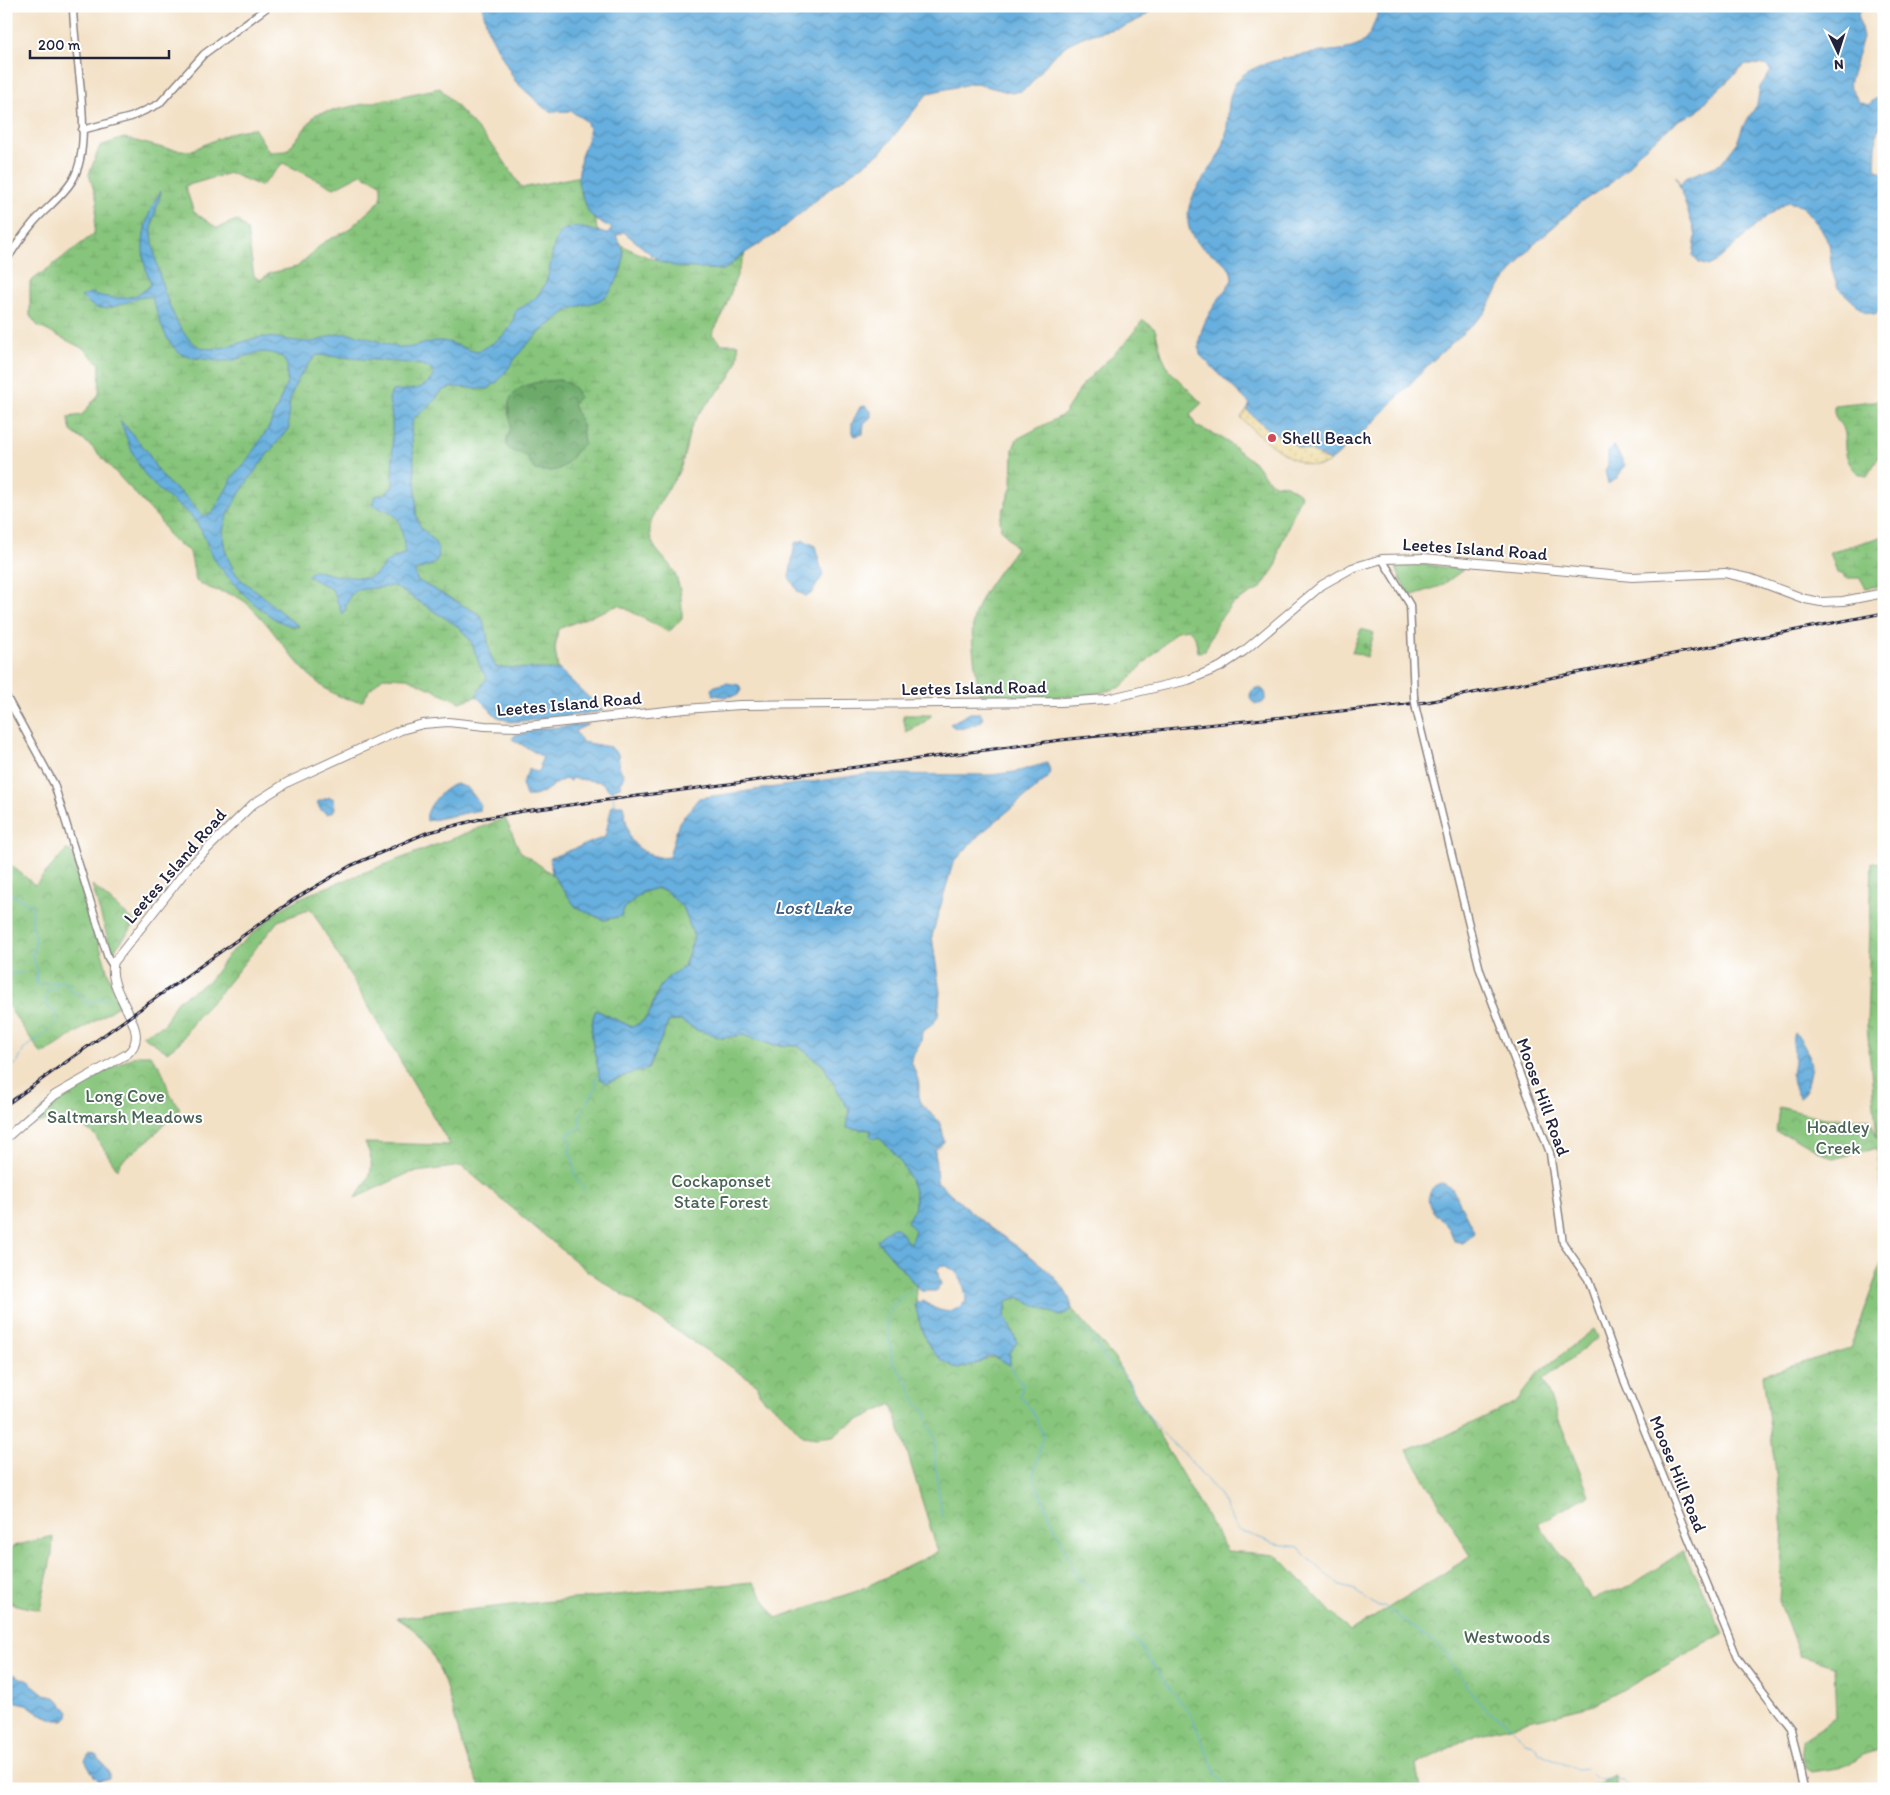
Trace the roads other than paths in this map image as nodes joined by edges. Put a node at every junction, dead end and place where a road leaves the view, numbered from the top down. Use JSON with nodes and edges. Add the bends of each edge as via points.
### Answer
{"nodes":[{"id":1,"x":73,"y":6,"type":"edge"},
{"id":2,"x":269,"y":6,"type":"edge"},
{"id":3,"x":82,"y":130,"type":"junction"},
{"id":4,"x":6,"y":261,"type":"edge"},
{"id":5,"x":1382,"y":559,"type":"junction"},
{"id":6,"x":1884,"y":593,"type":"edge"},
{"id":7,"x":6,"y":696,"type":"edge"},
{"id":8,"x":113,"y":966,"type":"junction"},
{"id":9,"x":6,"y":1138,"type":"edge"},
{"id":10,"x":1804,"y":1789,"type":"edge"}],
"edges":[{"from":1,"to":3,"type":"street"},
{"from":2,"to":3,"type":"street","via":[[204,54],[159,104],[131,117]]},
{"from":3,"to":4,"type":"street","via":[[80,160],[73,180],[33,223]]},
{"from":5,"to":6,"type":"main road","name":"Leetes Island Road","via":[[1424,558],[1632,577],[1725,573],[1821,602]]},
{"from":5,"to":8,"type":"main road","name":"Leetes Island Road","via":[[1352,568],[1322,585],[1244,651],[1220,667],[1188,680],[1112,698],[1062,702],[740,705],[518,727],[441,722],[401,730],[288,782],[253,804],[188,868]]},
{"from":5,"to":10,"type":"street","name":"Moose Hill Road","bridge":true,"via":[[1410,605],[1416,708],[1480,970],[1550,1153],[1563,1243],[1588,1278],[1623,1378],[1737,1657],[1791,1728]]},
{"from":7,"to":8,"type":"street","via":[[54,784]]},
{"from":8,"to":9,"type":"main road","via":[[121,1000],[135,1027],[133,1048],[55,1094]]}]}
